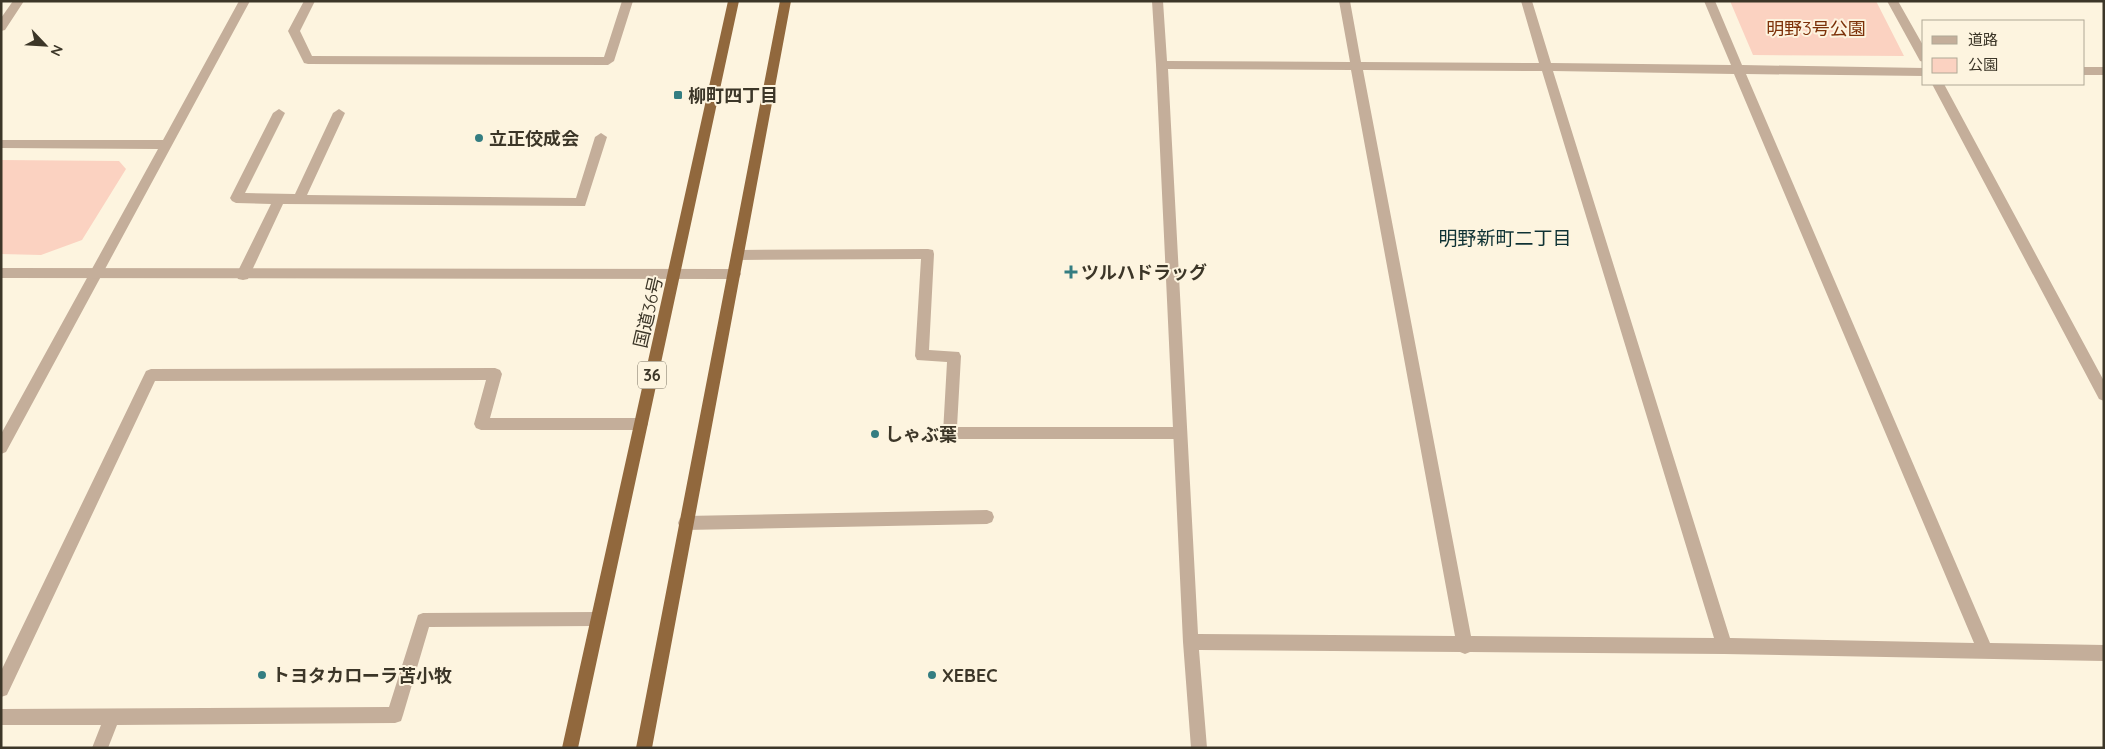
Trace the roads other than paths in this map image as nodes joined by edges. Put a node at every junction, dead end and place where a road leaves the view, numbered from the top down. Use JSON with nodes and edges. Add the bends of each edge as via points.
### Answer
{"nodes":[{"id":1,"x":19,"y":1,"type":"edge"},
{"id":2,"x":245,"y":1,"type":"edge"},
{"id":3,"x":310,"y":1,"type":"edge"},
{"id":4,"x":628,"y":1,"type":"edge"},
{"id":5,"x":734,"y":1,"type":"edge"},
{"id":6,"x":786,"y":1,"type":"edge"},
{"id":7,"x":1157,"y":1,"type":"edge"},
{"id":8,"x":1344,"y":1,"type":"edge"},
{"id":9,"x":1526,"y":1,"type":"edge"},
{"id":10,"x":1709,"y":1,"type":"edge"},
{"id":11,"x":1892,"y":1,"type":"edge"},
{"id":12,"x":1,"y":27,"type":"edge"},
{"id":13,"x":1922,"y":54,"type":"edge"},
{"id":14,"x":1162,"y":65,"type":"junction"},
{"id":15,"x":1356,"y":66,"type":"junction"},
{"id":16,"x":1546,"y":67,"type":"junction"},
{"id":17,"x":1738,"y":71,"type":"junction"},
{"id":18,"x":2085,"y":71,"type":"edge"},
{"id":19,"x":2104,"y":71,"type":"edge"},
{"id":20,"x":1922,"y":72,"type":"edge"},
{"id":21,"x":1939,"y":85,"type":"edge"},
{"id":22,"x":278,"y":113,"type":"dead end"},
{"id":23,"x":339,"y":113,"type":"dead end"},
{"id":24,"x":601,"y":138,"type":"dead end"},
{"id":25,"x":1,"y":144,"type":"edge"},
{"id":26,"x":166,"y":145,"type":"junction"},
{"id":27,"x":279,"y":199,"type":"junction"},
{"id":28,"x":299,"y":199,"type":"junction"},
{"id":29,"x":738,"y":255,"type":"junction"},
{"id":30,"x":1,"y":273,"type":"edge"},
{"id":31,"x":95,"y":274,"type":"junction"},
{"id":32,"x":734,"y":274,"type":"junction"},
{"id":33,"x":243,"y":275,"type":"junction"},
{"id":34,"x":676,"y":275,"type":"junction"},
{"id":35,"x":2104,"y":395,"type":"edge"},
{"id":36,"x":641,"y":424,"type":"junction"},
{"id":37,"x":1180,"y":432,"type":"junction"},
{"id":38,"x":1,"y":448,"type":"edge"},
{"id":39,"x":987,"y":517,"type":"dead end"},
{"id":40,"x":686,"y":522,"type":"junction"},
{"id":41,"x":597,"y":619,"type":"junction"},
{"id":42,"x":1191,"y":642,"type":"junction"},
{"id":43,"x":1466,"y":646,"type":"junction"},
{"id":44,"x":1724,"y":646,"type":"junction"},
{"id":45,"x":1986,"y":652,"type":"junction"},
{"id":46,"x":2104,"y":653,"type":"edge"},
{"id":47,"x":1,"y":689,"type":"edge"},
{"id":48,"x":112,"y":716,"type":"junction"},
{"id":49,"x":1,"y":717,"type":"edge"},
{"id":50,"x":100,"y":748,"type":"edge"},
{"id":51,"x":570,"y":748,"type":"edge"},
{"id":52,"x":644,"y":748,"type":"edge"},
{"id":53,"x":1199,"y":748,"type":"edge"}],
"edges":[{"from":1,"to":12,"type":"street"},
{"from":2,"to":26,"type":"street"},
{"from":3,"to":4,"type":"street","via":[[294,32],[308,60],[579,61],[608,61]]},
{"from":5,"to":34,"type":"highway","name":"国道36号","number":"36"},
{"from":6,"to":29,"type":"highway"},
{"from":7,"to":14,"type":"street"},
{"from":8,"to":15,"type":"street"},
{"from":9,"to":16,"type":"street"},
{"from":10,"to":17,"type":"street"},
{"from":11,"to":13,"type":"street"},
{"from":14,"to":15,"type":"street"},
{"from":14,"to":37,"type":"street"},
{"from":15,"to":16,"type":"street"},
{"from":15,"to":43,"type":"street"},
{"from":16,"to":17,"type":"street"},
{"from":16,"to":44,"type":"street"},
{"from":17,"to":20,"type":"street"},
{"from":17,"to":45,"type":"street"},
{"from":18,"to":19,"type":"street"},
{"from":21,"to":35,"type":"street"},
{"from":22,"to":27,"type":"street","via":[[236,198]]},
{"from":23,"to":28,"type":"street"},
{"from":24,"to":28,"type":"street","via":[[581,203]]},
{"from":25,"to":26,"type":"street"},
{"from":26,"to":31,"type":"street"},
{"from":27,"to":28,"type":"street"},
{"from":27,"to":33,"type":"street"},
{"from":29,"to":32,"type":"highway"},
{"from":29,"to":37,"type":"street","via":[[928,254],[922,356],[954,356],[950,433]]},
{"from":30,"to":31,"type":"street"},
{"from":31,"to":33,"type":"street"},
{"from":31,"to":38,"type":"street"},
{"from":32,"to":34,"type":"street"},
{"from":32,"to":40,"type":"highway"},
{"from":33,"to":34,"type":"street"},
{"from":34,"to":36,"type":"highway","name":"国道36号","number":"36"},
{"from":36,"to":41,"type":"highway","name":"国道36号","number":"36"},
{"from":36,"to":47,"type":"street","via":[[480,424],[495,374],[151,375]]},
{"from":37,"to":42,"type":"street"},
{"from":39,"to":40,"type":"street"},
{"from":40,"to":52,"type":"highway"},
{"from":41,"to":48,"type":"street","via":[[423,620],[395,715]]},
{"from":41,"to":51,"type":"highway","name":"国道36号","number":"36"},
{"from":42,"to":43,"type":"street"},
{"from":42,"to":53,"type":"street"},
{"from":43,"to":44,"type":"street"},
{"from":44,"to":45,"type":"street"},
{"from":45,"to":46,"type":"street"},
{"from":48,"to":49,"type":"street"},
{"from":48,"to":50,"type":"street"}]}
